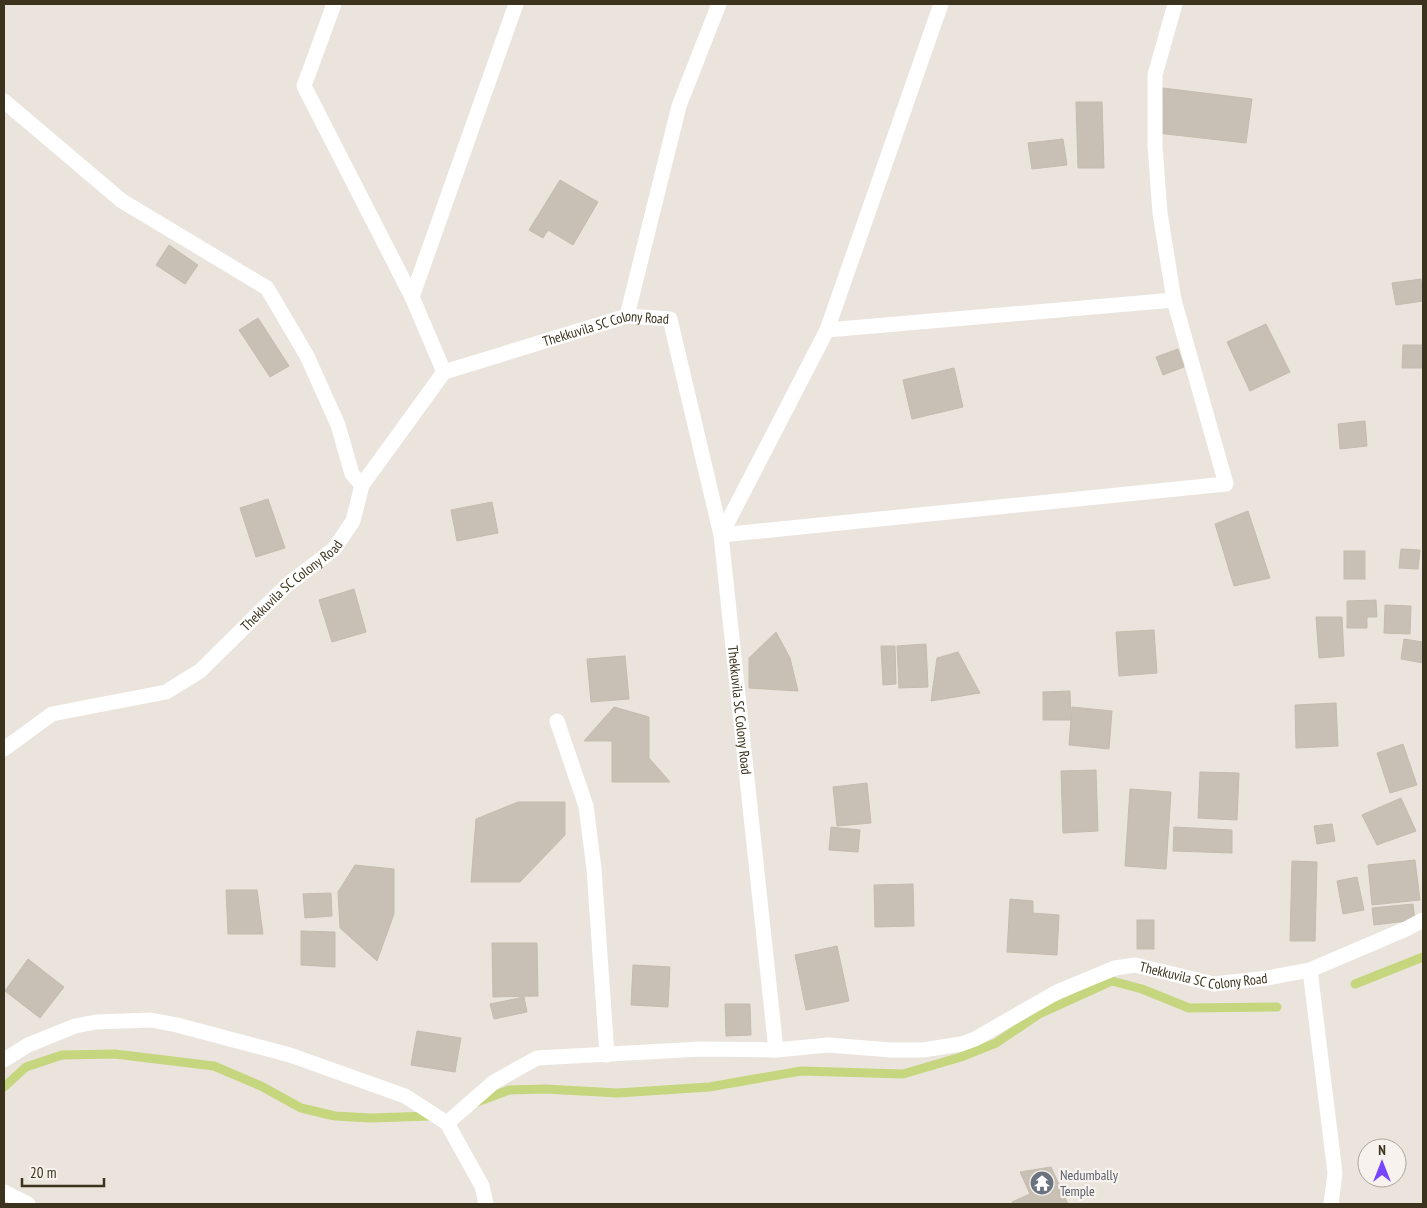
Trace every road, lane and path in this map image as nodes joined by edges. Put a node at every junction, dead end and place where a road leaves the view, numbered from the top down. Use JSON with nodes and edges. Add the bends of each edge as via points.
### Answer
{"nodes":[{"id":1,"x":334,"y":4,"type":"edge"},
{"id":2,"x":516,"y":4,"type":"edge"},
{"id":3,"x":719,"y":4,"type":"edge"},
{"id":4,"x":941,"y":4,"type":"edge"},
{"id":5,"x":1175,"y":4,"type":"edge"},
{"id":6,"x":4,"y":101,"type":"edge"},
{"id":7,"x":412,"y":297,"type":"junction"},
{"id":8,"x":1174,"y":300,"type":"junction"},
{"id":9,"x":627,"y":316,"type":"junction"},
{"id":10,"x":827,"y":330,"type":"junction"},
{"id":11,"x":444,"y":372,"type":"junction"},
{"id":12,"x":362,"y":485,"type":"junction"},
{"id":13,"x":721,"y":536,"type":"junction"},
{"id":14,"x":557,"y":721,"type":"dead end"},
{"id":15,"x":4,"y":749,"type":"edge"},
{"id":16,"x":1423,"y":920,"type":"edge"},
{"id":17,"x":1310,"y":970,"type":"junction"},
{"id":18,"x":776,"y":1050,"type":"junction"},
{"id":19,"x":607,"y":1055,"type":"junction"},
{"id":20,"x":4,"y":1060,"type":"edge"},
{"id":21,"x":448,"y":1123,"type":"junction"},
{"id":22,"x":4,"y":1192,"type":"edge"},
{"id":23,"x":28,"y":1204,"type":"edge"},
{"id":24,"x":486,"y":1204,"type":"edge"},
{"id":25,"x":1330,"y":1204,"type":"edge"}],
"edges":[{"from":1,"to":7,"type":"street","via":[[304,86]]},
{"from":2,"to":7,"type":"street"},
{"from":3,"to":9,"type":"street","via":[[680,106]]},
{"from":4,"to":10,"type":"street"},
{"from":5,"to":8,"type":"street","via":[[1155,75],[1159,194]]},
{"from":6,"to":12,"type":"street","via":[[122,201],[267,288],[307,356],[338,425],[352,474]]},
{"from":7,"to":11,"type":"street"},
{"from":8,"to":10,"type":"street"},
{"from":8,"to":13,"type":"street","via":[[1226,484]]},
{"from":9,"to":11,"type":"street","name":"Thekkuvila SC Colony Road"},
{"from":9,"to":13,"type":"street","name":"Thekkuvila SC Colony Road","via":[[670,319]]},
{"from":10,"to":13,"type":"street"},
{"from":11,"to":12,"type":"street","name":"Thekkuvila SC Colony Road"},
{"from":12,"to":15,"type":"street","name":"Thekkuvila SC Colony Road","via":[[353,521],[334,549],[288,585],[200,671],[166,692],[52,714]]},
{"from":13,"to":18,"type":"street","name":"Thekkuvila SC Colony Road"},
{"from":14,"to":19,"type":"street","via":[[586,806],[594,869]]},
{"from":16,"to":17,"type":"street","name":"Thekkuvila SC Colony Road"},
{"from":17,"to":18,"type":"street","name":"Thekkuvila SC Colony Road","via":[[1214,984],[1135,965],[1115,968],[1057,992],[961,1044],[923,1050],[828,1045]]},
{"from":17,"to":25,"type":"street","via":[[1335,1172]]},
{"from":18,"to":19,"type":"street","name":"Thekkuvila SC Colony Road","via":[[701,1049]]},
{"from":19,"to":21,"type":"street","name":"Thekkuvila SC Colony Road","via":[[537,1058],[494,1082]]},
{"from":20,"to":21,"type":"street","via":[[75,1026],[151,1020],[290,1055],[405,1096]]},
{"from":21,"to":24,"type":"street","via":[[482,1186]]},
{"from":22,"to":23,"type":"street"}]}
